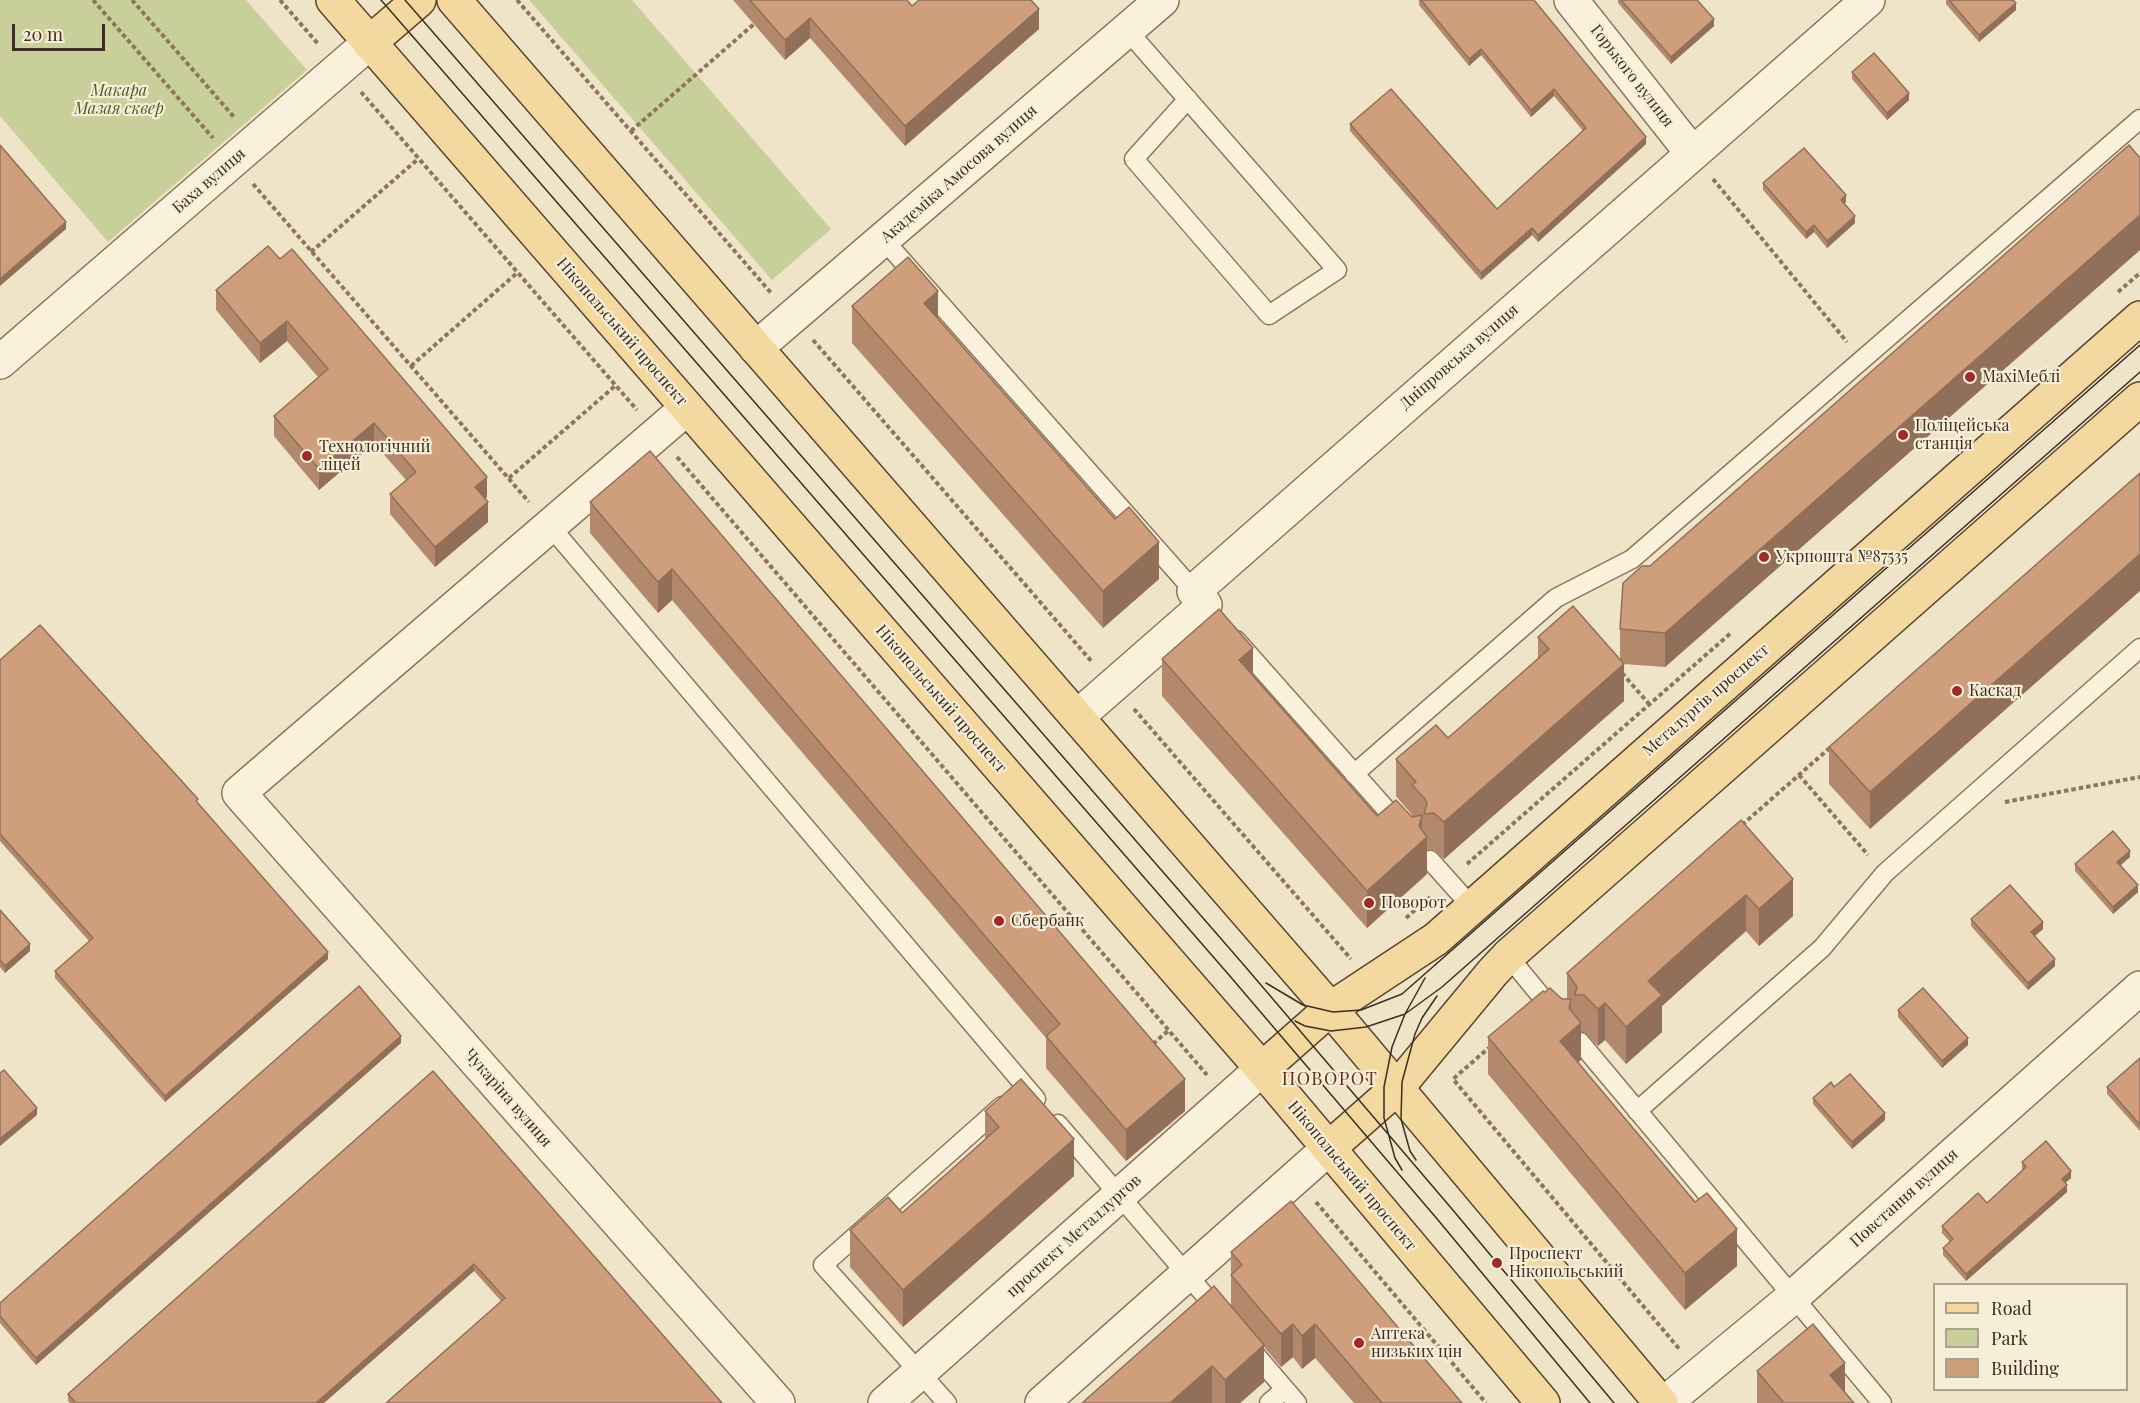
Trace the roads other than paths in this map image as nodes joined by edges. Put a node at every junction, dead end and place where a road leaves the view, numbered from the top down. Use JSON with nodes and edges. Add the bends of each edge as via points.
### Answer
{"nodes":[{"id":1,"x":333,"y":0,"type":"edge"},
{"id":2,"x":419,"y":0,"type":"edge"},
{"id":3,"x":454,"y":0,"type":"edge"},
{"id":4,"x":1162,"y":0,"type":"edge"},
{"id":5,"x":1571,"y":0,"type":"edge"},
{"id":6,"x":1868,"y":0,"type":"edge"},
{"id":7,"x":1127,"y":30,"type":"junction"},
{"id":8,"x":369,"y":43,"type":"junction"},
{"id":9,"x":1188,"y":99,"type":"junction"},
{"id":10,"x":2140,"y":119,"type":"edge"},
{"id":11,"x":1692,"y":153,"type":"junction"},
{"id":12,"x":883,"y":239,"type":"junction"},
{"id":13,"x":2140,"y":318,"type":"edge"},
{"id":14,"x":756,"y":348,"type":"junction"},
{"id":15,"x":0,"y":362,"type":"edge"},
{"id":16,"x":2140,"y":399,"type":"edge"},
{"id":17,"x":687,"y":408,"type":"junction"},
{"id":18,"x":550,"y":526,"type":"junction"},
{"id":19,"x":1208,"y":608,"type":"junction"},
{"id":20,"x":2140,"y":648,"type":"edge"},
{"id":21,"x":1077,"y":717,"type":"junction"},
{"id":22,"x":1354,"y":774,"type":"junction"},
{"id":23,"x":1416,"y":843,"type":"edge"},
{"id":24,"x":1430,"y":860,"type":"dead end"},
{"id":25,"x":1472,"y":907,"type":"junction"},
{"id":26,"x":1508,"y":956,"type":"junction"},
{"id":27,"x":2140,"y":988,"type":"edge"},
{"id":28,"x":1330,"y":1009,"type":"junction"},
{"id":29,"x":1566,"y":1026,"type":"edge"},
{"id":30,"x":1580,"y":1042,"type":"edge"},
{"id":31,"x":1262,"y":1069,"type":"junction"},
{"id":32,"x":1025,"y":1086,"type":"junction"},
{"id":33,"x":1397,"y":1088,"type":"junction"},
{"id":34,"x":1637,"y":1111,"type":"junction"},
{"id":35,"x":1329,"y":1148,"type":"junction"},
{"id":36,"x":1119,"y":1196,"type":"junction"},
{"id":37,"x":1187,"y":1275,"type":"junction"},
{"id":38,"x":1793,"y":1297,"type":"junction"},
{"id":39,"x":920,"y":1373,"type":"junction"},
{"id":40,"x":1291,"y":1396,"type":"edge"},
{"id":41,"x":778,"y":1403,"type":"edge"},
{"id":42,"x":885,"y":1403,"type":"edge"},
{"id":43,"x":946,"y":1403,"type":"edge"},
{"id":44,"x":1042,"y":1403,"type":"edge"},
{"id":45,"x":1269,"y":1403,"type":"edge"},
{"id":46,"x":1543,"y":1403,"type":"edge"},
{"id":47,"x":1663,"y":1403,"type":"edge"},
{"id":48,"x":1882,"y":1403,"type":"edge"}],
"edges":[{"from":1,"to":8,"type":"main road","name":"Нікопольський проспект"},
{"from":2,"to":8,"type":"main road","name":"Баха вулиця"},
{"from":3,"to":14,"type":"main road"},
{"from":4,"to":7,"type":"street","name":"Академіка Амосова вулиця"},
{"from":5,"to":11,"type":"street","name":"Горького вулиця"},
{"from":6,"to":11,"type":"street","name":"Дніпровська вулиця"},
{"from":7,"to":9,"type":"lane"},
{"from":7,"to":12,"type":"street","name":"Академіка Амосова вулиця"},
{"from":8,"to":15,"type":"street","name":"Баха вулиця"},
{"from":8,"to":17,"type":"main road","name":"Нікопольський проспект"},
{"from":9,"to":9,"type":"lane","via":[[1337,270],[1269,315],[1134,159]]},
{"from":10,"to":22,"type":"lane","via":[[1632,559],[1556,598]]},
{"from":11,"to":19,"type":"street","name":"Дніпровська вулиця"},
{"from":12,"to":14,"type":"street","name":"Академіка Амосова вулиця"},
{"from":12,"to":19,"type":"lane"},
{"from":13,"to":25,"type":"main road","name":"Металургів проспект"},
{"from":14,"to":21,"type":"main road"},
{"from":16,"to":26,"type":"main road"},
{"from":17,"to":18,"type":"street"},
{"from":17,"to":31,"type":"main road","name":"Нікопольський проспект"},
{"from":18,"to":32,"type":"lane"},
{"from":18,"to":41,"type":"street","name":"Чукаріна вулиця","via":[[239,793]]},
{"from":19,"to":21,"type":"street","name":"Дніпровська вулиця"},
{"from":19,"to":22,"type":"lane"},
{"from":20,"to":34,"type":"lane","via":[[1885,873],[1822,948]]},
{"from":21,"to":28,"type":"main road"},
{"from":22,"to":23,"type":"lane"},
{"from":24,"to":25,"type":"lane"},
{"from":25,"to":28,"type":"main road","name":"Металургів проспект","via":[[1424,948]]},
{"from":26,"to":29,"type":"lane"},
{"from":26,"to":33,"type":"main road"},
{"from":27,"to":38,"type":"street","name":"Повстання вулиця"},
{"from":28,"to":31,"type":"main road","name":"Металургів проспект"},
{"from":28,"to":33,"type":"main road"},
{"from":30,"to":34,"type":"lane"},
{"from":31,"to":35,"type":"main road","name":"Нікопольський проспект"},
{"from":31,"to":36,"type":"street","name":"проспект Металлургов"},
{"from":32,"to":36,"type":"lane"},
{"from":32,"to":39,"type":"lane","via":[[824,1265]]},
{"from":33,"to":35,"type":"main road"},
{"from":33,"to":47,"type":"main road"},
{"from":34,"to":38,"type":"lane"},
{"from":35,"to":37,"type":"street"},
{"from":35,"to":46,"type":"main road","name":"Нікопольський проспект"},
{"from":36,"to":37,"type":"lane"},
{"from":36,"to":39,"type":"street","name":"проспект Металлургов"},
{"from":37,"to":40,"type":"lane"},
{"from":37,"to":44,"type":"street"},
{"from":38,"to":47,"type":"street","name":"Повстання вулиця"},
{"from":38,"to":48,"type":"lane"},
{"from":39,"to":42,"type":"street","name":"проспект Металлургов"},
{"from":39,"to":43,"type":"lane"},
{"from":40,"to":45,"type":"lane"}]}
